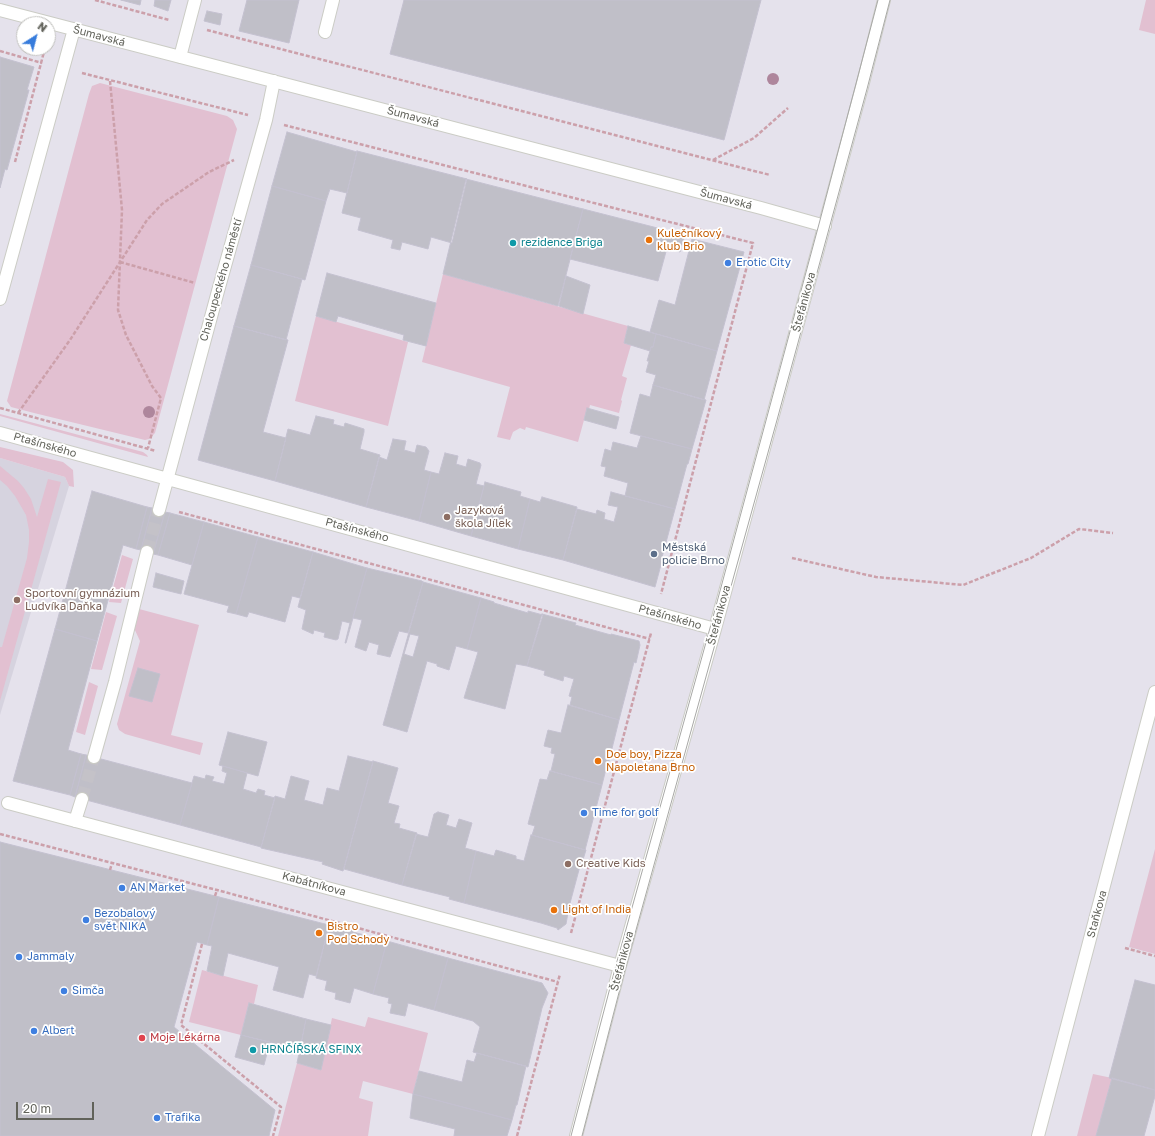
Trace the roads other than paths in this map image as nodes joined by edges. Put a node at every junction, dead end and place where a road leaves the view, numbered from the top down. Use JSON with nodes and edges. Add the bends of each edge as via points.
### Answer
{"nodes":[{"id":1,"x":195,"y":0,"type":"edge"},
{"id":2,"x":333,"y":0,"type":"edge"},
{"id":3,"x":884,"y":0,"type":"edge"},
{"id":4,"x":0,"y":10,"type":"edge"},
{"id":5,"x":74,"y":29,"type":"junction"},
{"id":6,"x":325,"y":32,"type":"dead end"},
{"id":7,"x":180,"y":57,"type":"junction"},
{"id":8,"x":274,"y":81,"type":"junction"},
{"id":9,"x":825,"y":226,"type":"junction"},
{"id":10,"x":0,"y":299,"type":"edge"},
{"id":11,"x":0,"y":433,"type":"edge"},
{"id":12,"x":167,"y":478,"type":"junction"},
{"id":13,"x":159,"y":510,"type":"tunnel mouth"},
{"id":14,"x":147,"y":552,"type":"tunnel mouth"},
{"id":15,"x":715,"y":629,"type":"junction"},
{"id":16,"x":1155,"y":692,"type":"edge"},
{"id":17,"x":94,"y":757,"type":"tunnel mouth"},
{"id":18,"x":82,"y":799,"type":"tunnel mouth"},
{"id":19,"x":8,"y":803,"type":"dead end"},
{"id":20,"x":75,"y":821,"type":"junction"},
{"id":21,"x":620,"y":966,"type":"junction"},
{"id":22,"x":576,"y":1136,"type":"edge"},
{"id":23,"x":1038,"y":1136,"type":"edge"}],
"edges":[{"from":1,"to":7,"type":"street"},
{"from":2,"to":6,"type":"street"},
{"from":3,"to":9,"type":"street","name":"Štefánikova"},
{"from":4,"to":5,"type":"street","name":"Šumavská"},
{"from":5,"to":7,"type":"street","name":"Šumavská"},
{"from":5,"to":10,"type":"street"},
{"from":7,"to":8,"type":"street","name":"Šumavská"},
{"from":8,"to":9,"type":"street","name":"Šumavská"},
{"from":8,"to":12,"type":"street","name":"Chaloupeckého náměstí","via":[[266,120]]},
{"from":9,"to":15,"type":"street","name":"Štefánikova"},
{"from":11,"to":12,"type":"street","name":"Ptašínského"},
{"from":12,"to":13,"type":"street","name":"Chaloupeckého náměstí"},
{"from":12,"to":15,"type":"street","name":"Ptašínského"},
{"from":14,"to":17,"type":"street"},
{"from":15,"to":21,"type":"street","name":"Štefánikova"},
{"from":16,"to":23,"type":"street","name":"Staňkova"},
{"from":18,"to":20,"type":"street"},
{"from":19,"to":20,"type":"street","name":"Kabátníkova"},
{"from":20,"to":21,"type":"street","name":"Kabátníkova"},
{"from":21,"to":22,"type":"street","name":"Štefánikova"}]}
